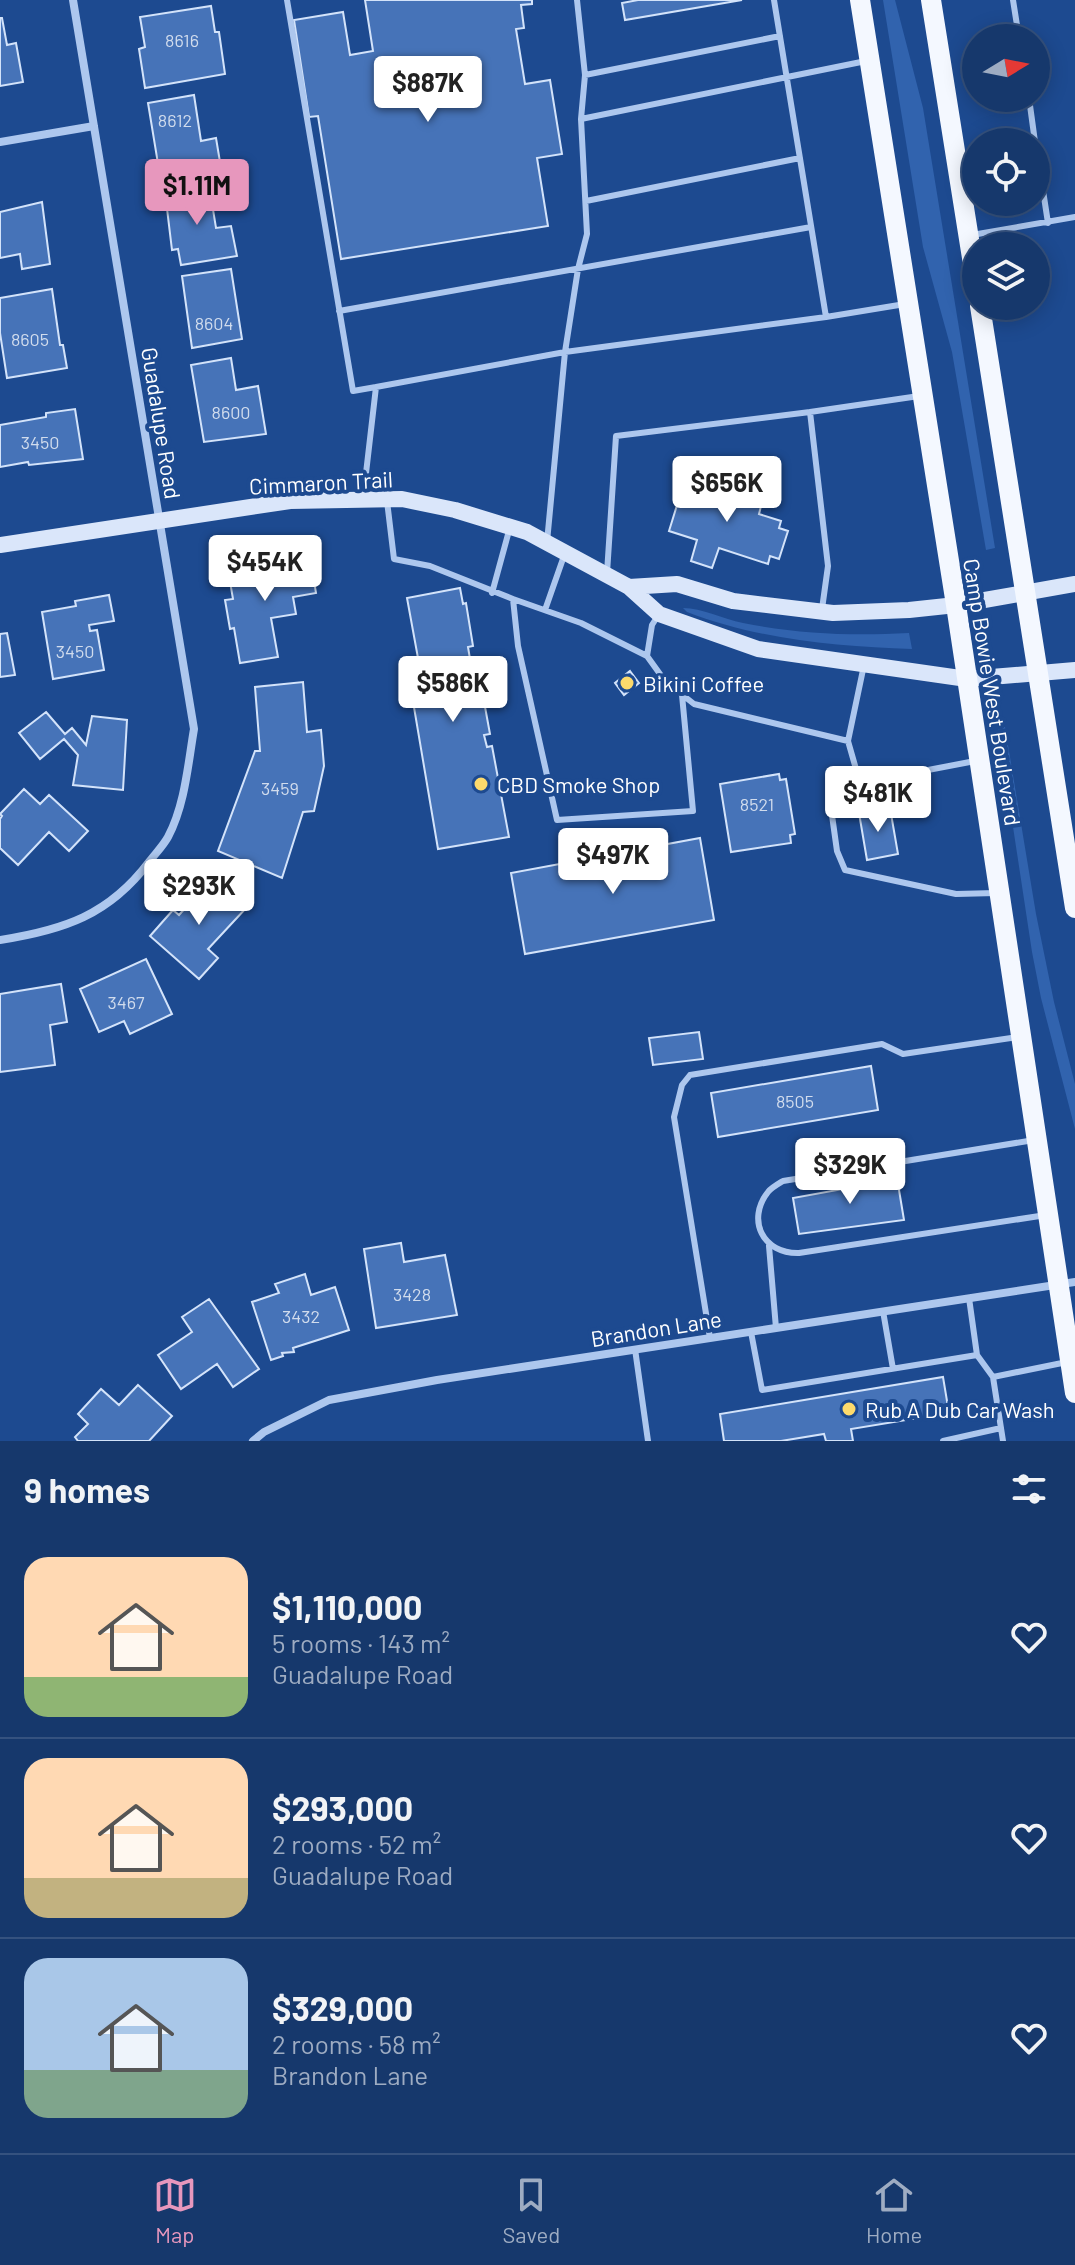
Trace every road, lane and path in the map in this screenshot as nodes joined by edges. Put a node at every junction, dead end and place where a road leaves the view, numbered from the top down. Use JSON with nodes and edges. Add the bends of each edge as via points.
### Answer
{"nodes":[{"id":1,"x":73,"y":0,"type":"edge"},
{"id":2,"x":287,"y":0,"type":"edge"},
{"id":3,"x":577,"y":0,"type":"edge"},
{"id":4,"x":774,"y":0,"type":"edge"},
{"id":5,"x":860,"y":0,"type":"edge"},
{"id":6,"x":931,"y":0,"type":"edge"},
{"id":7,"x":1013,"y":0,"type":"edge"},
{"id":8,"x":1017,"y":24,"type":"edge"},
{"id":9,"x":780,"y":36,"type":"junction"},
{"id":10,"x":870,"y":60,"type":"junction"},
{"id":11,"x":585,"y":75,"type":"junction"},
{"id":12,"x":786,"y":76,"type":"junction"},
{"id":13,"x":581,"y":119,"type":"junction"},
{"id":14,"x":94,"y":126,"type":"junction"},
{"id":15,"x":0,"y":142,"type":"edge"},
{"id":16,"x":800,"y":158,"type":"junction"},
{"id":17,"x":586,"y":201,"type":"junction"},
{"id":18,"x":1047,"y":216,"type":"edge"},
{"id":19,"x":1075,"y":219,"type":"edge"},
{"id":20,"x":1048,"y":223,"type":"junction"},
{"id":21,"x":811,"y":227,"type":"junction"},
{"id":22,"x":968,"y":232,"type":"edge"},
{"id":23,"x":993,"y":232,"type":"edge"},
{"id":24,"x":578,"y":269,"type":"junction"},
{"id":25,"x":908,"y":304,"type":"junction"},
{"id":26,"x":339,"y":311,"type":"junction"},
{"id":27,"x":826,"y":317,"type":"junction"},
{"id":28,"x":982,"y":320,"type":"edge"},
{"id":29,"x":565,"y":352,"type":"junction"},
{"id":30,"x":376,"y":387,"type":"junction"},
{"id":31,"x":923,"y":395,"type":"junction"},
{"id":32,"x":810,"y":412,"type":"junction"},
{"id":33,"x":363,"y":499,"type":"junction"},
{"id":34,"x":387,"y":499,"type":"junction"},
{"id":35,"x":160,"y":520,"type":"junction"},
{"id":36,"x":510,"y":527,"type":"junction"},
{"id":37,"x":547,"y":543,"type":"junction"},
{"id":38,"x":0,"y":545,"type":"edge"},
{"id":39,"x":565,"y":553,"type":"junction"},
{"id":40,"x":607,"y":575,"type":"junction"},
{"id":41,"x":1075,"y":584,"type":"edge"},
{"id":42,"x":629,"y":587,"type":"junction"},
{"id":43,"x":492,"y":593,"type":"junction"},
{"id":44,"x":1025,"y":594,"type":"junction"},
{"id":45,"x":513,"y":599,"type":"junction"},
{"id":46,"x":956,"y":605,"type":"junction"},
{"id":47,"x":545,"y":610,"type":"junction"},
{"id":48,"x":822,"y":612,"type":"junction"},
{"id":49,"x":659,"y":614,"type":"junction"},
{"id":50,"x":647,"y":656,"type":"junction"},
{"id":51,"x":864,"y":665,"type":"junction"},
{"id":52,"x":1075,"y":670,"type":"edge"},
{"id":53,"x":1038,"y":673,"type":"junction"},
{"id":54,"x":967,"y":679,"type":"junction"},
{"id":55,"x":682,"y":695,"type":"junction"},
{"id":56,"x":848,"y":741,"type":"junction"},
{"id":57,"x":979,"y":761,"type":"junction"},
{"id":58,"x":860,"y":783,"type":"junction"},
{"id":59,"x":1072,"y":873,"type":"edge"},
{"id":60,"x":1000,"y":893,"type":"junction"},
{"id":61,"x":1075,"y":908,"type":"edge"},
{"id":62,"x":0,"y":940,"type":"edge"},
{"id":63,"x":1022,"y":1037,"type":"junction"},
{"id":64,"x":1037,"y":1139,"type":"junction"},
{"id":65,"x":1049,"y":1215,"type":"junction"},
{"id":66,"x":769,"y":1246,"type":"junction"},
{"id":67,"x":1067,"y":1283,"type":"edge"},
{"id":68,"x":969,"y":1298,"type":"junction"},
{"id":69,"x":883,"y":1311,"type":"junction"},
{"id":70,"x":776,"y":1328,"type":"junction"},
{"id":71,"x":751,"y":1332,"type":"junction"},
{"id":72,"x":710,"y":1338,"type":"junction"},
{"id":73,"x":635,"y":1349,"type":"junction"},
{"id":74,"x":977,"y":1355,"type":"junction"},
{"id":75,"x":1070,"y":1362,"type":"junction"},
{"id":76,"x":893,"y":1369,"type":"junction"},
{"id":77,"x":993,"y":1377,"type":"junction"},
{"id":78,"x":1075,"y":1393,"type":"edge"},
{"id":79,"x":1001,"y":1428,"type":"junction"},
{"id":80,"x":253,"y":1441,"type":"edge"},
{"id":81,"x":648,"y":1441,"type":"edge"},
{"id":82,"x":943,"y":1441,"type":"edge"},
{"id":83,"x":1003,"y":1441,"type":"edge"}],
"edges":[{"from":1,"to":14,"type":"street","name":"Guadalupe Road"},
{"from":2,"to":26,"type":"lane"},
{"from":3,"to":11,"type":"lane"},
{"from":4,"to":9,"type":"lane"},
{"from":5,"to":10,"type":"main road","name":"Camp Bowie West Boulevard"},
{"from":6,"to":22,"type":"main road"},
{"from":7,"to":8,"type":"lane"},
{"from":9,"to":11,"type":"lane"},
{"from":9,"to":12,"type":"lane"},
{"from":10,"to":12,"type":"lane"},
{"from":10,"to":25,"type":"main road","name":"Camp Bowie West Boulevard"},
{"from":11,"to":13,"type":"lane"},
{"from":12,"to":13,"type":"lane"},
{"from":12,"to":16,"type":"lane"},
{"from":13,"to":17,"type":"lane"},
{"from":14,"to":15,"type":"street"},
{"from":14,"to":35,"type":"street","name":"Guadalupe Road"},
{"from":16,"to":17,"type":"lane"},
{"from":16,"to":21,"type":"lane"},
{"from":17,"to":24,"type":"lane","via":[[587,234]]},
{"from":18,"to":20,"type":"lane"},
{"from":19,"to":20,"type":"lane"},
{"from":20,"to":23,"type":"lane"},
{"from":21,"to":24,"type":"lane"},
{"from":21,"to":27,"type":"lane"},
{"from":24,"to":26,"type":"lane"},
{"from":24,"to":29,"type":"lane"},
{"from":25,"to":27,"type":"lane"},
{"from":25,"to":31,"type":"main road","name":"Camp Bowie West Boulevard"},
{"from":26,"to":30,"type":"lane","via":[[353,391]]},
{"from":27,"to":29,"type":"lane"},
{"from":28,"to":44,"type":"main road"},
{"from":29,"to":30,"type":"lane"},
{"from":29,"to":37,"type":"lane"},
{"from":30,"to":33,"type":"lane"},
{"from":31,"to":32,"type":"lane"},
{"from":31,"to":46,"type":"main road","name":"Camp Bowie West Boulevard"},
{"from":32,"to":40,"type":"lane","via":[[616,436]]},
{"from":32,"to":48,"type":"lane","via":[[828,566]]},
{"from":33,"to":34,"type":"street","name":"Cimmaron Trail"},
{"from":33,"to":35,"type":"street","name":"Cimmaron Trail","via":[[290,501]]},
{"from":34,"to":36,"type":"street","name":"Cimmaron Trail","via":[[455,510]]},
{"from":34,"to":43,"type":"lane","via":[[394,559],[430,566]]},
{"from":35,"to":38,"type":"street","name":"Cimmaron Trail"},
{"from":35,"to":62,"type":"street","name":"Guadalupe Road","via":[[194,729],[168,838],[114,901],[81,920]]},
{"from":36,"to":37,"type":"street","name":"Cimmaron Trail"},
{"from":36,"to":43,"type":"lane"},
{"from":37,"to":39,"type":"street","name":"Cimmaron Trail"},
{"from":39,"to":40,"type":"street","name":"Cimmaron Trail"},
{"from":39,"to":47,"type":"lane"},
{"from":40,"to":42,"type":"street","name":"Cimmaron Trail"},
{"from":41,"to":44,"type":"street"},
{"from":42,"to":48,"type":"street","via":[[677,584],[733,601]]},
{"from":42,"to":49,"type":"street","name":"Cimmaron Trail"},
{"from":43,"to":45,"type":"lane"},
{"from":44,"to":46,"type":"street"},
{"from":44,"to":53,"type":"main road"},
{"from":45,"to":47,"type":"lane"},
{"from":45,"to":55,"type":"lane","via":[[518,646],[557,820],[693,811]]},
{"from":46,"to":48,"type":"street"},
{"from":46,"to":54,"type":"main road","name":"Camp Bowie West Boulevard"},
{"from":47,"to":50,"type":"lane"},
{"from":49,"to":50,"type":"lane"},
{"from":49,"to":51,"type":"street","name":"Cimmaron Trail","via":[[758,649]]},
{"from":50,"to":55,"type":"lane"},
{"from":51,"to":54,"type":"street","name":"Cimmaron Trail"},
{"from":51,"to":56,"type":"lane"},
{"from":52,"to":53,"type":"street","name":"Cimmaron Trail"},
{"from":53,"to":54,"type":"street","name":"Cimmaron Trail"},
{"from":53,"to":59,"type":"main road"},
{"from":54,"to":57,"type":"main road","name":"Camp Bowie West Boulevard"},
{"from":55,"to":56,"type":"lane","via":[[694,704]]},
{"from":56,"to":58,"type":"lane"},
{"from":57,"to":58,"type":"lane"},
{"from":57,"to":60,"type":"main road","name":"Camp Bowie West Boulevard"},
{"from":58,"to":60,"type":"lane","via":[[836,791],[830,801],[845,870],[956,894]]},
{"from":59,"to":61,"type":"main road"},
{"from":60,"to":63,"type":"main road","name":"Camp Bowie West Boulevard"},
{"from":63,"to":64,"type":"main road","name":"Camp Bowie West Boulevard"},
{"from":63,"to":72,"type":"lane","via":[[903,1054],[882,1044],[690,1075],[674,1117]]},
{"from":64,"to":65,"type":"main road","name":"Camp Bowie West Boulevard"},
{"from":64,"to":66,"type":"lane","via":[[783,1181],[768,1191],[759,1209]]},
{"from":65,"to":66,"type":"lane","via":[[799,1253],[785,1254]]},
{"from":65,"to":67,"type":"main road","name":"Camp Bowie West Boulevard"},
{"from":66,"to":70,"type":"lane"},
{"from":67,"to":68,"type":"street","name":"Brandon Lane"},
{"from":67,"to":75,"type":"main road","name":"Camp Bowie West Boulevard"},
{"from":68,"to":69,"type":"street","name":"Brandon Lane"},
{"from":68,"to":74,"type":"lane"},
{"from":69,"to":70,"type":"street","name":"Brandon Lane"},
{"from":69,"to":76,"type":"lane"},
{"from":70,"to":71,"type":"street","name":"Brandon Lane"},
{"from":71,"to":72,"type":"street","name":"Brandon Lane"},
{"from":71,"to":76,"type":"lane","via":[[762,1390]]},
{"from":72,"to":73,"type":"street","name":"Brandon Lane"},
{"from":73,"to":80,"type":"street","name":"Brandon Lane","via":[[329,1400]]},
{"from":73,"to":81,"type":"lane"},
{"from":74,"to":76,"type":"lane"},
{"from":74,"to":77,"type":"lane"},
{"from":75,"to":77,"type":"lane"},
{"from":75,"to":78,"type":"main road","name":"Camp Bowie West Boulevard"},
{"from":77,"to":79,"type":"lane"},
{"from":79,"to":82,"type":"lane"},
{"from":79,"to":83,"type":"lane"}]}
